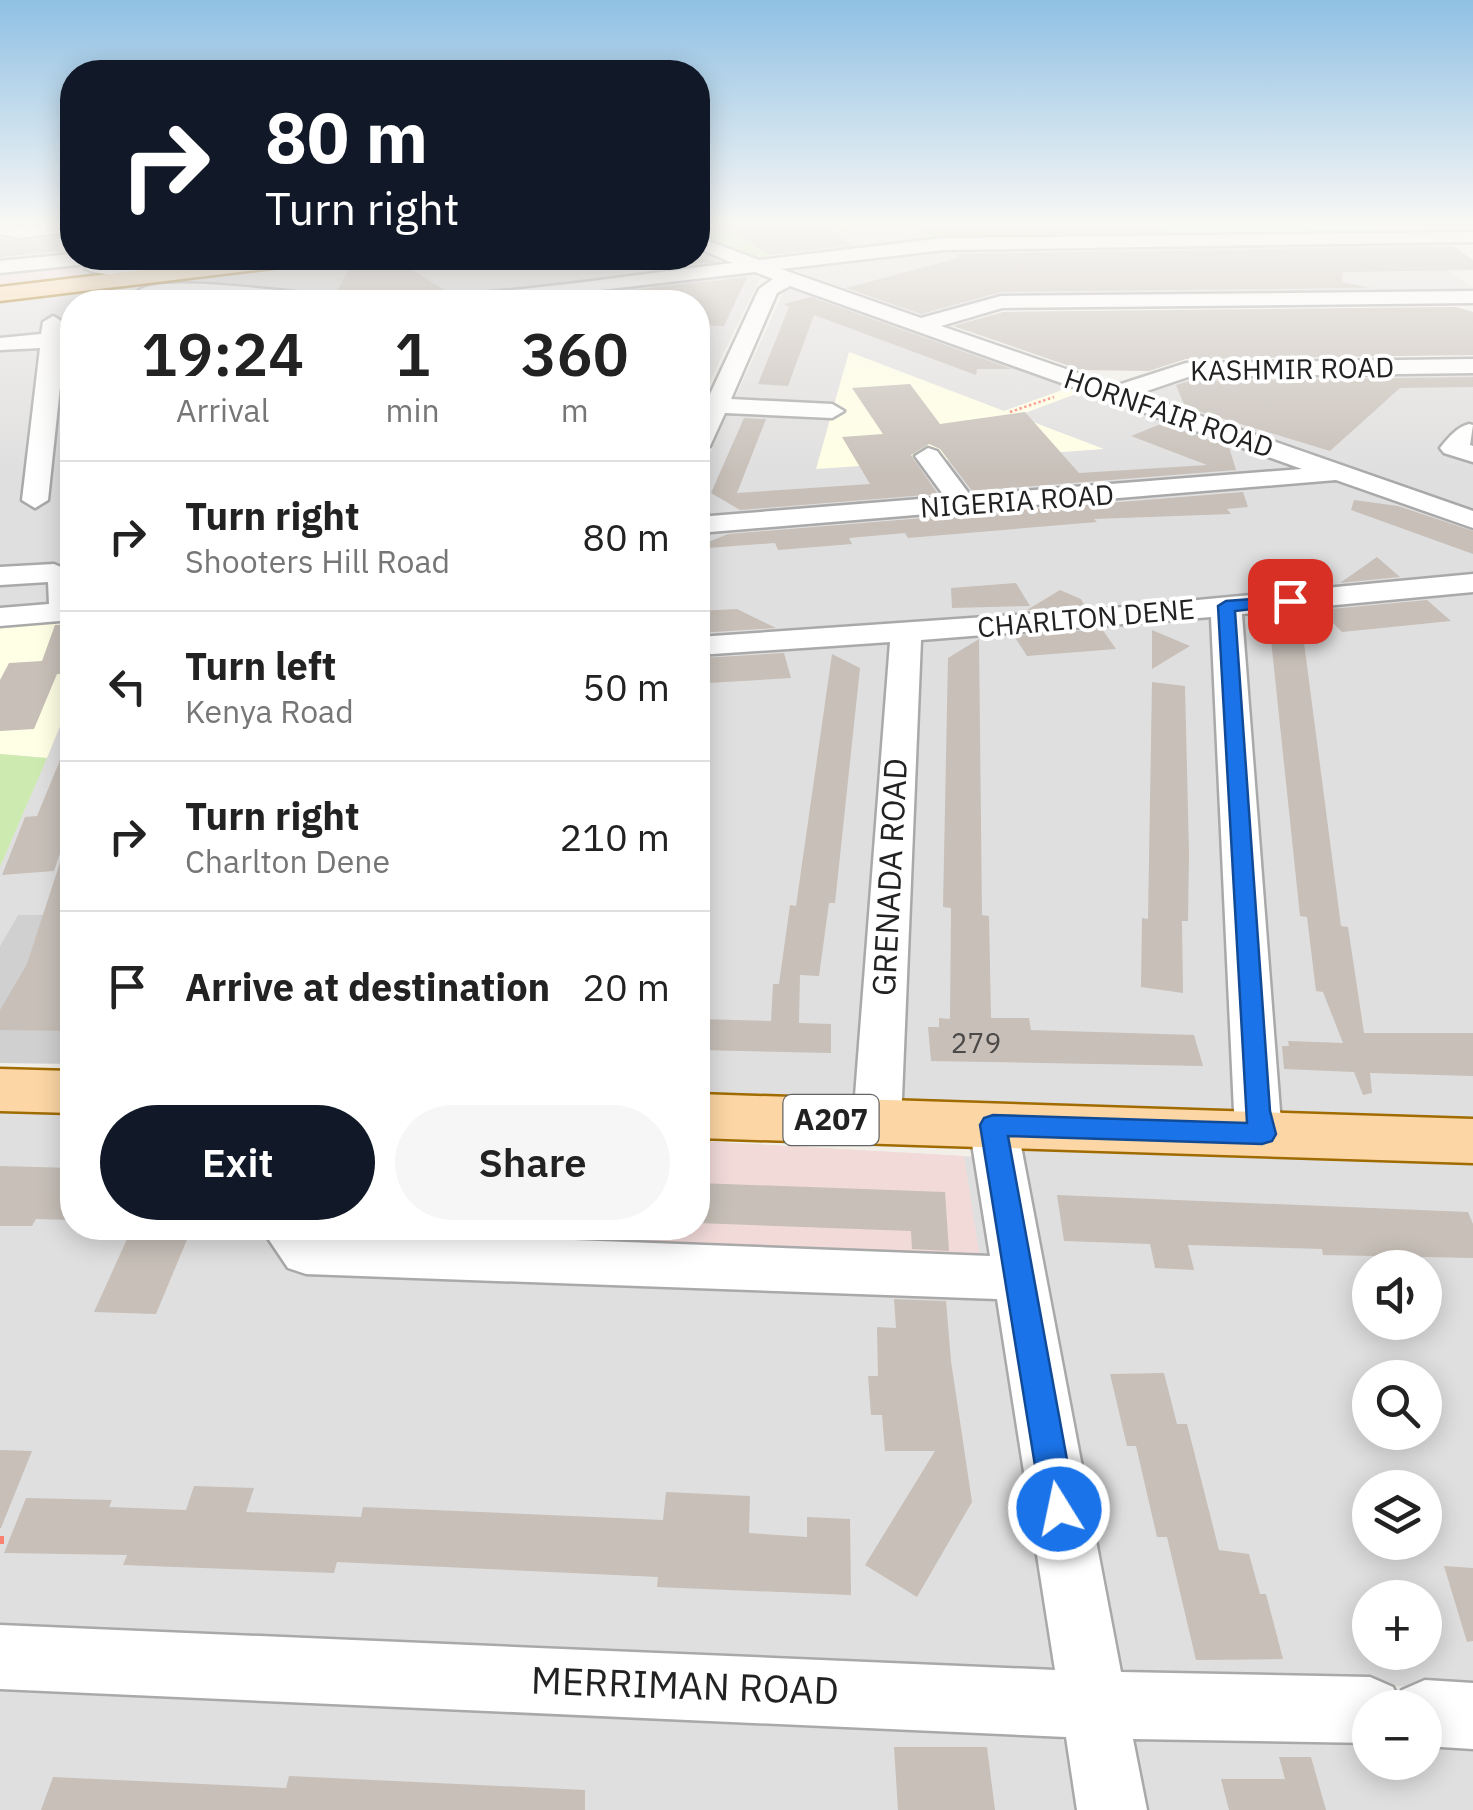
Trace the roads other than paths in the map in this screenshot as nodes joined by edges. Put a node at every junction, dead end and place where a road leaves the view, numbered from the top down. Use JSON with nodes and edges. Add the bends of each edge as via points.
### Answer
{"nodes":[{"id":1,"x":762,"y":307,"type":"edge"},
{"id":2,"x":870,"y":307,"type":"edge"},
{"id":3,"x":982,"y":307,"type":"edge"},
{"id":4,"x":920,"y":325,"type":"junction"},
{"id":5,"x":0,"y":344,"type":"edge"},
{"id":6,"x":1473,"y":366,"type":"edge"},
{"id":7,"x":1116,"y":394,"type":"junction"},
{"id":8,"x":717,"y":405,"type":"junction"},
{"id":9,"x":832,"y":411,"type":"dead end"},
{"id":10,"x":710,"y":420,"type":"edge"},
{"id":11,"x":928,"y":456,"type":"dead end"},
{"id":12,"x":1336,"y":472,"type":"junction"},
{"id":13,"x":35,"y":500,"type":"dead end"},
{"id":14,"x":964,"y":505,"type":"junction"},
{"id":15,"x":1473,"y":520,"type":"edge"},
{"id":16,"x":710,"y":523,"type":"edge"},
{"id":17,"x":0,"y":576,"type":"edge"},
{"id":18,"x":60,"y":576,"type":"edge"},
{"id":19,"x":1473,"y":582,"type":"edge"},
{"id":20,"x":1226,"y":606,"type":"junction"},
{"id":21,"x":60,"y":612,"type":"edge"},
{"id":22,"x":0,"y":616,"type":"edge"},
{"id":23,"x":906,"y":632,"type":"junction"},
{"id":24,"x":710,"y":645,"type":"edge"},
{"id":25,"x":0,"y":1090,"type":"edge"},
{"id":26,"x":60,"y":1092,"type":"edge"},
{"id":27,"x":710,"y":1116,"type":"edge"},
{"id":28,"x":878,"y":1122,"type":"junction"},
{"id":29,"x":993,"y":1125,"type":"junction"},
{"id":30,"x":1262,"y":1134,"type":"junction"},
{"id":31,"x":1473,"y":1141,"type":"edge"},
{"id":32,"x":296,"y":1240,"type":"edge"},
{"id":33,"x":1017,"y":1278,"type":"junction"},
{"id":34,"x":0,"y":1656,"type":"edge"},
{"id":35,"x":1094,"y":1704,"type":"junction"},
{"id":36,"x":1352,"y":1710,"type":"edge"},
{"id":37,"x":1442,"y":1714,"type":"edge"},
{"id":38,"x":1473,"y":1716,"type":"edge"},
{"id":39,"x":1112,"y":1810,"type":"edge"}],
"edges":[{"from":1,"to":8,"type":"street"},
{"from":2,"to":4,"type":"street","name":"HORNFAIR ROAD"},
{"from":3,"to":4,"type":"street"},
{"from":4,"to":7,"type":"street","name":"HORNFAIR ROAD"},
{"from":5,"to":13,"type":"street","via":[[54,331]]},
{"from":6,"to":7,"type":"street","name":"KASHMIR ROAD","via":[[1186,370]]},
{"from":7,"to":12,"type":"street","name":"HORNFAIR ROAD"},
{"from":8,"to":9,"type":"street"},
{"from":8,"to":10,"type":"street"},
{"from":11,"to":14,"type":"street"},
{"from":12,"to":14,"type":"street","name":"NIGERIA ROAD"},
{"from":12,"to":15,"type":"street","name":"HORNFAIR ROAD"},
{"from":14,"to":16,"type":"street","name":"NIGERIA ROAD"},
{"from":17,"to":18,"type":"street"},
{"from":19,"to":20,"type":"street","name":"CHARLTON DENE"},
{"from":20,"to":23,"type":"street","name":"CHARLTON DENE"},
{"from":20,"to":30,"type":"street"},
{"from":21,"to":22,"type":"street"},
{"from":23,"to":24,"type":"street","name":"CHARLTON DENE"},
{"from":23,"to":28,"type":"street","name":"GRENADA ROAD"},
{"from":25,"to":26,"type":"main road"},
{"from":27,"to":28,"type":"main road","number":"A207"},
{"from":28,"to":29,"type":"main road","number":"A207"},
{"from":29,"to":30,"type":"main road","number":"A207"},
{"from":29,"to":33,"type":"street"},
{"from":30,"to":31,"type":"main road","number":"A207"},
{"from":32,"to":33,"type":"street","via":[[306,1253]]},
{"from":33,"to":35,"type":"street"},
{"from":34,"to":35,"type":"street","name":"MERRIMAN ROAD"},
{"from":35,"to":36,"type":"street","name":"MERRIMAN ROAD"},
{"from":35,"to":39,"type":"street"},
{"from":37,"to":38,"type":"street"}]}
